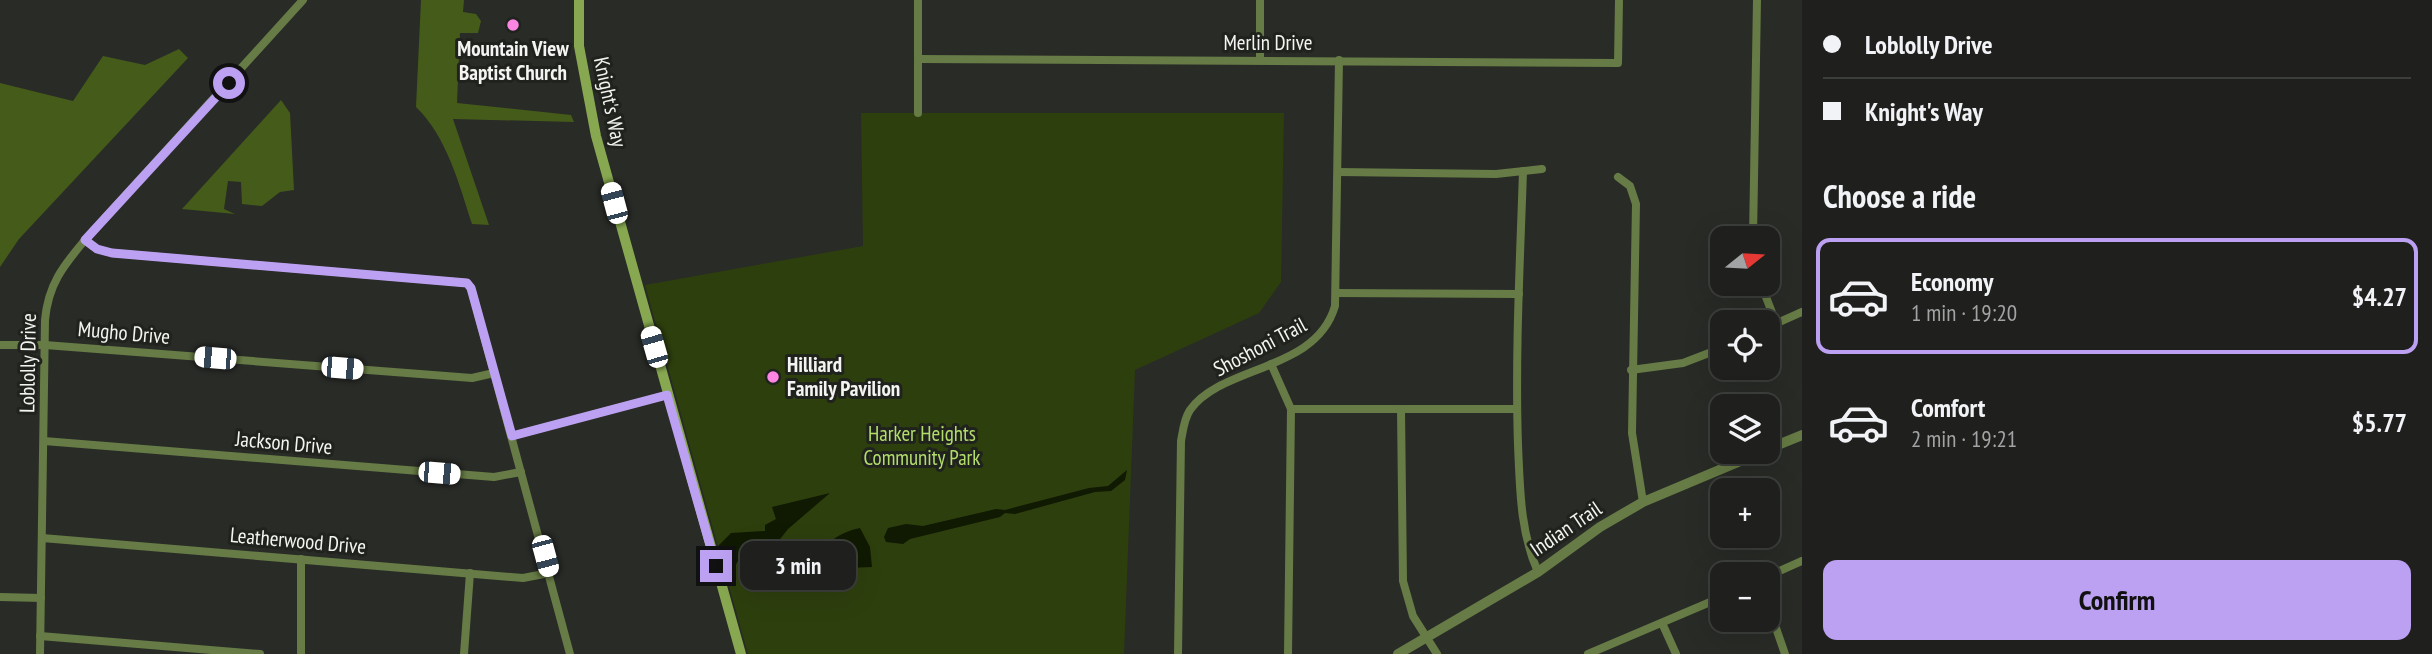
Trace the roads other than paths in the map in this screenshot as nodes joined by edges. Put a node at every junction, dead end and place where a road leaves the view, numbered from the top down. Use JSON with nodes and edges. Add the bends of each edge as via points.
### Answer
{"nodes":[{"id":1,"x":303,"y":0,"type":"edge"},
{"id":2,"x":570,"y":0,"type":"edge"},
{"id":3,"x":579,"y":0,"type":"edge"},
{"id":4,"x":918,"y":0,"type":"edge"},
{"id":5,"x":1260,"y":0,"type":"edge"},
{"id":6,"x":1619,"y":0,"type":"edge"},
{"id":7,"x":1757,"y":0,"type":"edge"},
{"id":8,"x":578,"y":26,"type":"junction"},
{"id":9,"x":918,"y":60,"type":"junction"},
{"id":10,"x":1261,"y":60,"type":"junction"},
{"id":11,"x":1339,"y":60,"type":"junction"},
{"id":12,"x":918,"y":113,"type":"dead end"},
{"id":13,"x":1542,"y":169,"type":"dead end"},
{"id":14,"x":1338,"y":172,"type":"junction"},
{"id":15,"x":1523,"y":172,"type":"junction"},
{"id":16,"x":1618,"y":177,"type":"dead end"},
{"id":17,"x":1753,"y":226,"type":"edge"},
{"id":18,"x":85,"y":240,"type":"junction"},
{"id":19,"x":1336,"y":293,"type":"junction"},
{"id":20,"x":1519,"y":294,"type":"junction"},
{"id":21,"x":1802,"y":312,"type":"edge"},
{"id":22,"x":1780,"y":321,"type":"edge"},
{"id":23,"x":1,"y":345,"type":"edge"},
{"id":24,"x":45,"y":345,"type":"junction"},
{"id":25,"x":1710,"y":353,"type":"edge"},
{"id":26,"x":1271,"y":364,"type":"junction"},
{"id":27,"x":1631,"y":370,"type":"junction"},
{"id":28,"x":494,"y":373,"type":"junction"},
{"id":29,"x":667,"y":395,"type":"junction"},
{"id":30,"x":1291,"y":409,"type":"junction"},
{"id":31,"x":1401,"y":409,"type":"junction"},
{"id":32,"x":1517,"y":410,"type":"junction"},
{"id":33,"x":1802,"y":435,"type":"edge"},
{"id":34,"x":512,"y":436,"type":"junction"},
{"id":35,"x":44,"y":441,"type":"junction"},
{"id":36,"x":1780,"y":444,"type":"edge"},
{"id":37,"x":1733,"y":464,"type":"edge"},
{"id":38,"x":521,"y":472,"type":"junction"},
{"id":39,"x":1643,"y":502,"type":"junction"},
{"id":40,"x":42,"y":538,"type":"junction"},
{"id":41,"x":301,"y":559,"type":"junction"},
{"id":42,"x":1802,"y":561,"type":"edge"},
{"id":43,"x":1780,"y":571,"type":"edge"},
{"id":44,"x":1538,"y":572,"type":"junction"},
{"id":45,"x":470,"y":573,"type":"junction"},
{"id":46,"x":549,"y":573,"type":"junction"},
{"id":47,"x":0,"y":597,"type":"edge"},
{"id":48,"x":41,"y":597,"type":"junction"},
{"id":49,"x":1710,"y":602,"type":"edge"},
{"id":50,"x":1662,"y":623,"type":"junction"},
{"id":51,"x":1777,"y":632,"type":"edge"},
{"id":52,"x":40,"y":636,"type":"junction"},
{"id":53,"x":1427,"y":638,"type":"junction"},
{"id":54,"x":40,"y":654,"type":"edge"},
{"id":55,"x":260,"y":654,"type":"edge"},
{"id":56,"x":301,"y":654,"type":"edge"},
{"id":57,"x":464,"y":654,"type":"edge"},
{"id":58,"x":570,"y":654,"type":"edge"},
{"id":59,"x":741,"y":654,"type":"edge"},
{"id":60,"x":1178,"y":654,"type":"edge"},
{"id":61,"x":1288,"y":654,"type":"edge"},
{"id":62,"x":1398,"y":654,"type":"edge"},
{"id":63,"x":1437,"y":654,"type":"edge"},
{"id":64,"x":1588,"y":654,"type":"edge"},
{"id":65,"x":1676,"y":654,"type":"edge"},
{"id":66,"x":1785,"y":654,"type":"edge"}],
"edges":[{"from":1,"to":18,"type":"street","name":"Loblolly Drive"},
{"from":2,"to":8,"type":"main road"},
{"from":3,"to":8,"type":"main road","name":"Knight's Way"},
{"from":4,"to":9,"type":"street"},
{"from":5,"to":10,"type":"street"},
{"from":6,"to":11,"type":"street","name":"Merlin Drive","via":[[1618,63]]},
{"from":7,"to":17,"type":"street"},
{"from":8,"to":29,"type":"main road","name":"Knight's Way","via":[[596,136]]},
{"from":9,"to":10,"type":"street","name":"Merlin Drive"},
{"from":9,"to":12,"type":"street"},
{"from":10,"to":11,"type":"street","name":"Merlin Drive"},
{"from":11,"to":14,"type":"street","name":"Shoshoni Trail"},
{"from":13,"to":15,"type":"street"},
{"from":14,"to":15,"type":"street"},
{"from":14,"to":19,"type":"street","name":"Shoshoni Trail"},
{"from":15,"to":20,"type":"street"},
{"from":16,"to":27,"type":"street","via":[[1630,186],[1636,204]]},
{"from":18,"to":24,"type":"street","name":"Loblolly Drive","via":[[53,281]]},
{"from":18,"to":28,"type":"street","via":[[112,253],[467,283]]},
{"from":19,"to":20,"type":"street"},
{"from":19,"to":26,"type":"street","name":"Shoshoni Trail","via":[[1331,318],[1320,335]]},
{"from":20,"to":32,"type":"street"},
{"from":21,"to":22,"type":"street"},
{"from":23,"to":24,"type":"street","name":"Mugho Drive"},
{"from":24,"to":28,"type":"street","name":"Mugho Drive","via":[[472,378]]},
{"from":24,"to":35,"type":"street","name":"Loblolly Drive"},
{"from":25,"to":27,"type":"street","via":[[1683,363]]},
{"from":26,"to":30,"type":"street"},
{"from":26,"to":60,"type":"street","name":"Shoshoni Trail","via":[[1205,395],[1188,412],[1184,424]]},
{"from":27,"to":39,"type":"street","via":[[1633,444]]},
{"from":28,"to":34,"type":"street"},
{"from":29,"to":34,"type":"street"},
{"from":29,"to":59,"type":"main road","name":"Knight's Way"},
{"from":30,"to":31,"type":"street"},
{"from":30,"to":61,"type":"street"},
{"from":31,"to":32,"type":"street"},
{"from":31,"to":53,"type":"street","via":[[1403,581],[1413,616]]},
{"from":32,"to":44,"type":"street","via":[[1524,524]]},
{"from":33,"to":36,"type":"street"},
{"from":34,"to":38,"type":"street"},
{"from":35,"to":38,"type":"street","name":"Jackson Drive","via":[[494,477]]},
{"from":35,"to":40,"type":"street","name":"Loblolly Drive"},
{"from":37,"to":39,"type":"street","name":"Indian Trail"},
{"from":38,"to":46,"type":"street"},
{"from":39,"to":44,"type":"street","name":"Indian Trail"},
{"from":40,"to":41,"type":"street","name":"Leatherwood Drive"},
{"from":40,"to":48,"type":"street","name":"Loblolly Drive"},
{"from":41,"to":45,"type":"street","name":"Leatherwood Drive"},
{"from":41,"to":56,"type":"street"},
{"from":42,"to":43,"type":"street"},
{"from":44,"to":53,"type":"street","name":"Indian Trail"},
{"from":45,"to":46,"type":"street","name":"Leatherwood Drive","via":[[523,579]]},
{"from":45,"to":57,"type":"street"},
{"from":46,"to":58,"type":"street"},
{"from":47,"to":48,"type":"street"},
{"from":48,"to":52,"type":"street","name":"Loblolly Drive"},
{"from":49,"to":50,"type":"street"},
{"from":50,"to":64,"type":"street"},
{"from":50,"to":65,"type":"street"},
{"from":51,"to":66,"type":"street"},
{"from":52,"to":54,"type":"street","name":"Loblolly Drive"},
{"from":52,"to":55,"type":"street"},
{"from":53,"to":62,"type":"street","name":"Indian Trail"},
{"from":53,"to":63,"type":"street"}]}
